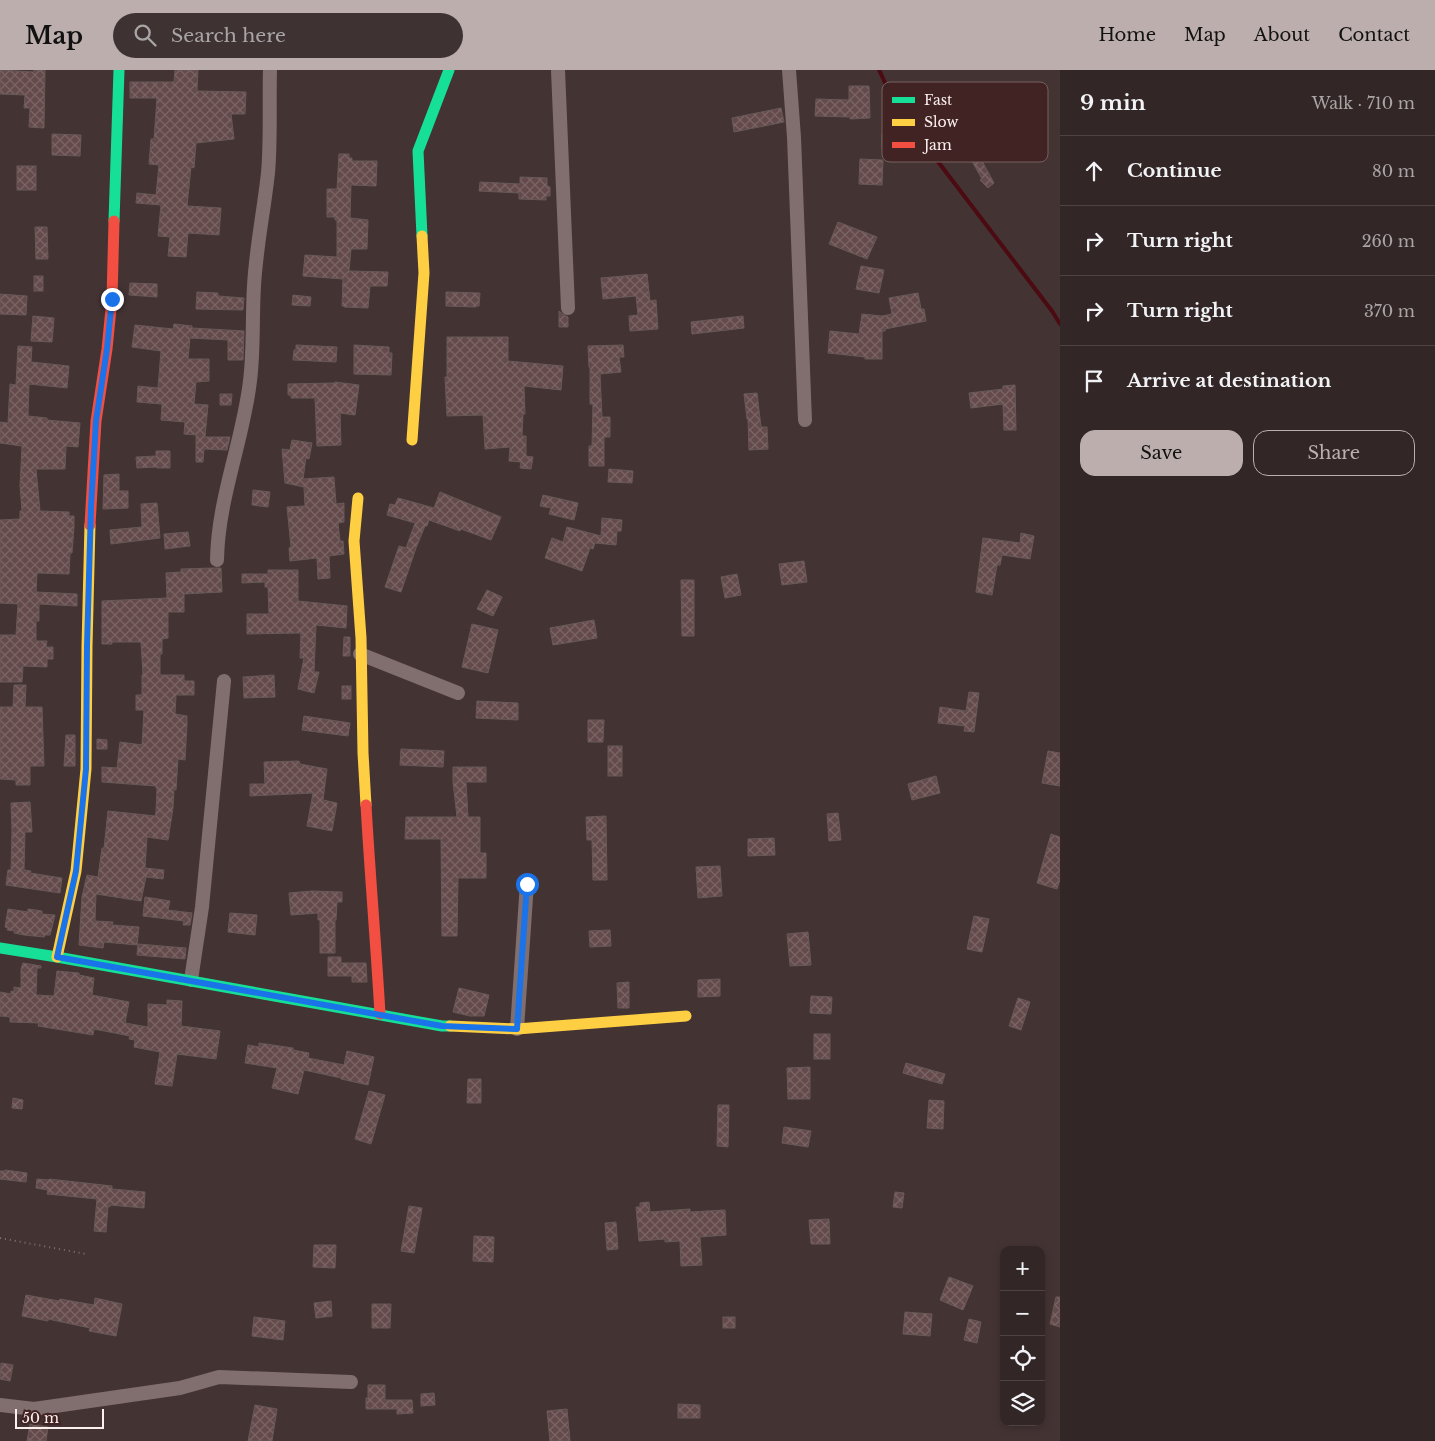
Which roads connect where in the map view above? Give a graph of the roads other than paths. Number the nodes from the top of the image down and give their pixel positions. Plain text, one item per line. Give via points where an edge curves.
1 (119, 70) edge
2 (270, 70) edge
3 (449, 70) edge
4 (558, 70) edge
5 (789, 70) edge
6 (568, 308) dead end
7 (805, 420) dead end
8 (412, 440) dead end
9 (358, 498) dead end
10 (218, 560) dead end
11 (360, 654) junction
12 (224, 681) dead end
13 (458, 693) dead end
14 (527, 884) dead end
15 (0, 948) edge
16 (57, 957) junction
17 (191, 980) junction
18 (380, 1014) junction
19 (686, 1016) dead end
20 (517, 1029) junction
21 (351, 1382) dead end
22 (0, 1405) edge

1 - 16 street via 112,299 96,421 91,507 86,769 76,871
2 - 10 street via 268,170 254,284 253,355 243,426 224,501
3 - 8 street via 418,151 424,273
4 - 6 street
5 - 7 street
9 - 11 street via 354,541
11 - 13 street
11 - 18 street via 370,880
12 - 17 street via 202,907
14 - 20 street
15 - 16 street
16 - 17 street
17 - 18 street
18 - 20 street via 442,1026
19 - 20 street
21 - 22 street via 219,1377 180,1388 34,1409

